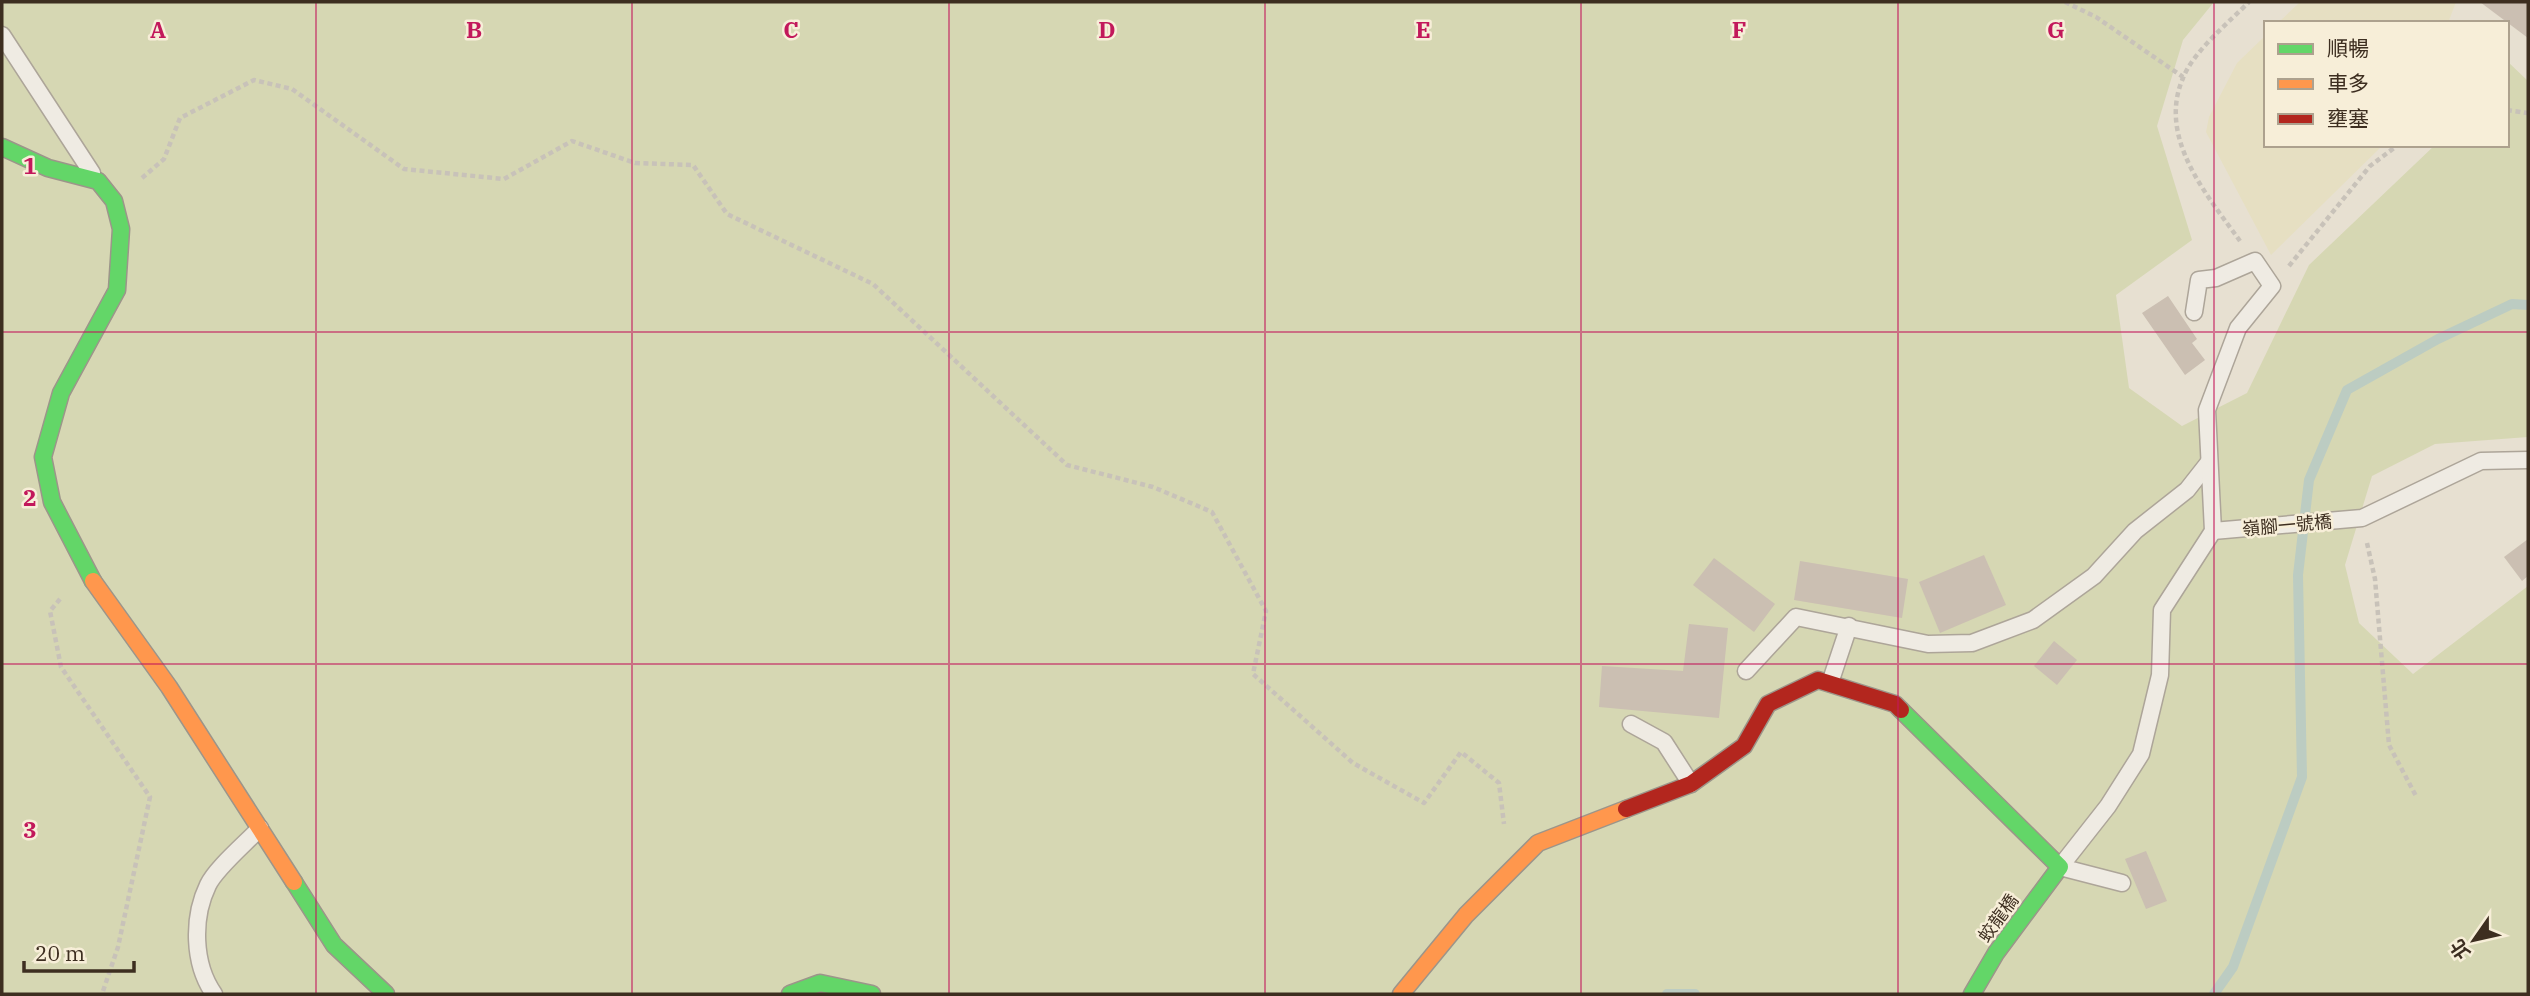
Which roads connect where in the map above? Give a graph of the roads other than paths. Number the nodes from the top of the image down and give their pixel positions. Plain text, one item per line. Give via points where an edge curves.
1 (2, 35) edge
2 (2, 147) edge
3 (98, 181) junction
4 (2194, 312) dead end
5 (2528, 460) edge
6 (2209, 462) junction
7 (2213, 531) junction
8 (1849, 626) junction
9 (1746, 671) dead end
10 (1830, 684) junction
11 (1631, 724) dead end
12 (1690, 784) junction
13 (260, 828) junction
14 (2060, 867) junction
15 (2122, 883) dead end
16 (214, 994) edge
17 (386, 994) edge
18 (790, 994) edge
19 (872, 994) edge
20 (1401, 994) edge
21 (1972, 994) edge

1 - 3 lane
2 - 3 street via 48,168
3 - 13 street via 114,201 121,229 117,290 61,393 43,457 52,502 84,568 169,687
4 - 6 lane via 2199,280 2216,278 2255,261 2272,286 2238,328 2207,410
5 - 7 lane, 嶺腳一號橋 via 2481,461 2362,519
6 - 7 lane
6 - 8 lane via 2187,490 2135,531 2094,576 2033,620 1972,643 1928,644
7 - 14 lane via 2162,610 2160,675 2141,754
8 - 9 lane via 1796,617
8 - 10 lane
10 - 12 street via 1818,680 1768,704 1744,746
10 - 14 street via 1895,704
11 - 12 lane via 1664,742
12 - 20 street via 1538,843 1466,915
13 - 16 lane via 208,884 195,941 205,982
13 - 17 street via 334,945
14 - 15 lane
14 - 21 street, 蛟龍橋 via 1996,953
18 - 19 street via 820,983

